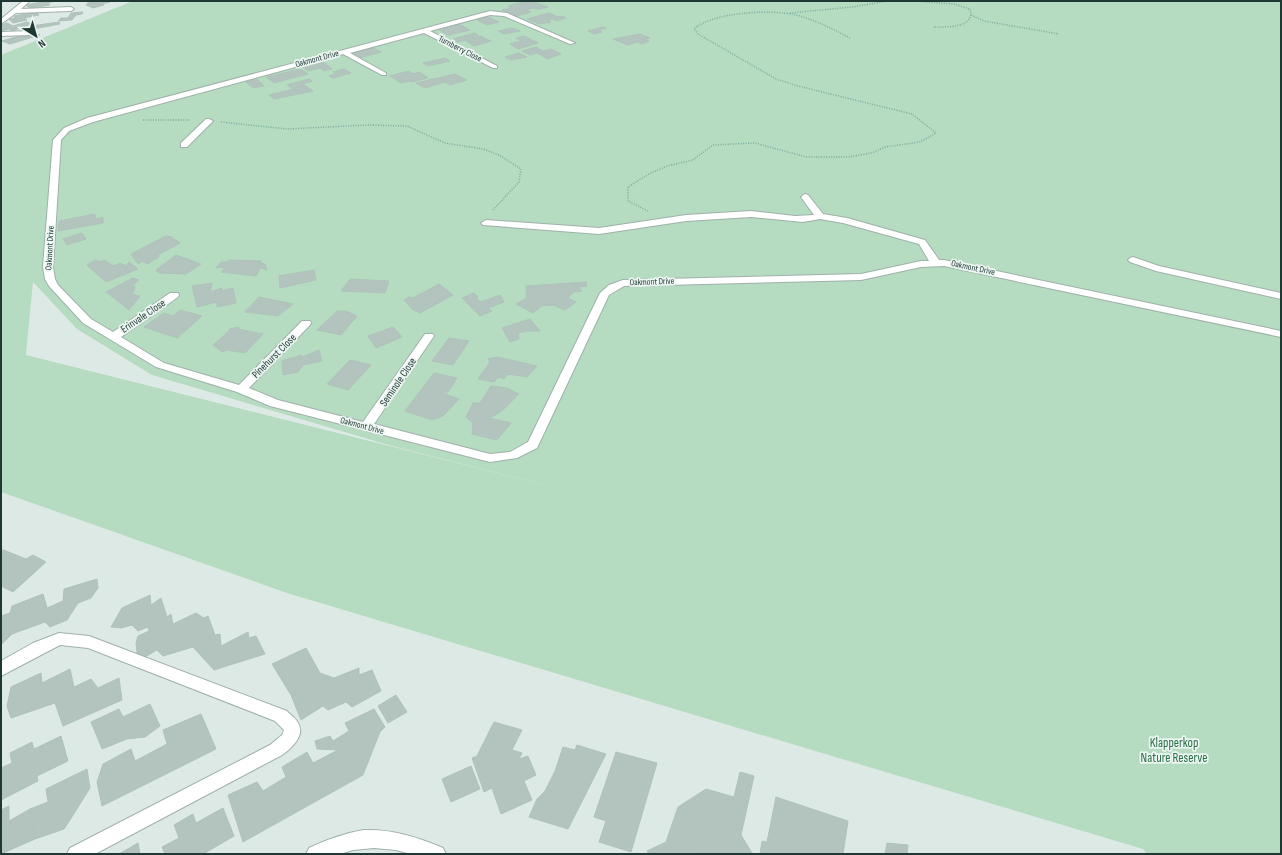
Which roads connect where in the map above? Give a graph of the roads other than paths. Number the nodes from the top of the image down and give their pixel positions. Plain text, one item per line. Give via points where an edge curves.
1 (27, 1) edge
2 (71, 9) dead end
3 (1, 12) edge
4 (14, 12) junction
5 (1, 22) edge
6 (424, 30) junction
7 (30, 33) dead end
8 (1, 34) edge
9 (572, 43) dead end
10 (344, 52) junction
11 (495, 67) dead end
12 (384, 74) dead end
13 (209, 121) road end
14 (184, 145) dead end
15 (805, 197) dead end
16 (820, 216) junction
17 (486, 223) road end
18 (1133, 260) dead end
19 (935, 262) junction
20 (174, 295) dead end
21 (1281, 296) edge
22 (306, 323) dead end
23 (1281, 334) edge
24 (429, 336) dead end
25 (112, 337) junction
26 (241, 389) junction
27 (366, 428) junction
28 (1, 669) edge
29 (76, 854) edge
30 (315, 854) edge
31 (437, 854) edge

1 - 4 street
2 - 4 street
3 - 4 street
4 - 5 street
6 - 9 street, Oakmont Drive via 499,13
6 - 10 street, Oakmont Drive
6 - 11 street, Turnberry Close
7 - 8 street
10 - 12 street
10 - 25 street, Oakmont Drive via 90,120 73,126 60,135 57,140 48,267 50,279 87,321
13 - 14 street
15 - 16 street
16 - 17 street via 797,219 761,213 686,218 599,231
16 - 19 street via 844,220 922,242
18 - 21 street via 1156,268
19 - 23 street, Oakmont Drive via 956,264
19 - 27 street, Oakmont Drive via 861,277 633,282 613,287 605,293 536,440 527,449 506,458 490,458
20 - 25 street, Erinvale Close
22 - 26 street, Pinehurst Close
24 - 27 street, Seminole Close
25 - 26 street, Oakmont Drive via 160,366
26 - 27 street, Oakmont Drive via 274,403
28 - 29 street via 59,639 89,642 281,716 292,727 289,740 276,750
30 - 31 street via 354,840 380,838 417,846

